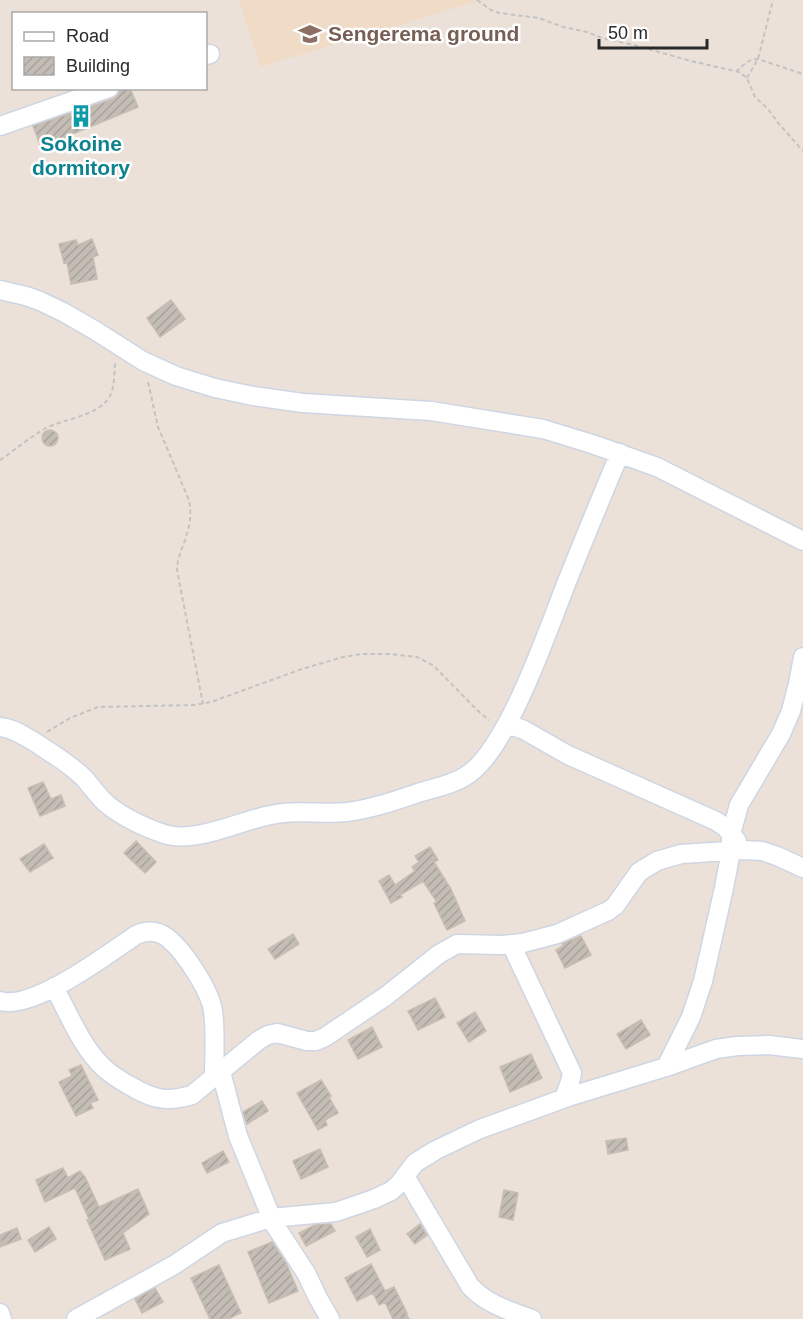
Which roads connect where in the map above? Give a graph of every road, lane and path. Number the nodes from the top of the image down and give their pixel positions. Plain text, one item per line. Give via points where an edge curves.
1 (477, 0) edge
2 (774, 0) edge
3 (758, 59) junction
4 (736, 72) junction
5 (803, 74) edge
6 (747, 78) junction
7 (103, 90) edge
8 (0, 126) edge
9 (803, 151) edge
10 (0, 290) edge
11 (118, 345) junction
12 (143, 361) junction
13 (620, 453) junction
14 (0, 460) edge
15 (803, 540) edge
16 (803, 657) edge
17 (203, 704) junction
18 (507, 726) junction
19 (0, 727) edge
20 (32, 741) junction
21 (735, 845) junction
22 (802, 865) edge
23 (511, 944) junction
24 (54, 987) junction
25 (0, 1000) edge
26 (803, 1049) edge
27 (666, 1067) junction
28 (218, 1074) junction
29 (564, 1098) junction
30 (405, 1176) junction
31 (271, 1218) junction
32 (0, 1313) edge
33 (2, 1319) edge
34 (76, 1319) edge
35 (330, 1319) edge
36 (532, 1319) edge

1 - 4 path via 499,13 539,18
2 - 3 path
3 - 4 path via 748,61
3 - 5 path
3 - 6 path
4 - 6 path
6 - 9 path via 755,97
7 - 8 street
10 - 11 street via 40,301
11 - 12 street
11 - 14 path via 108,400 92,411 44,429
12 - 13 street via 176,376 253,396 431,411 543,429
12 - 17 path via 158,427 189,500 188,531 177,570
13 - 15 street
13 - 18 street
16 - 21 street via 791,711 739,806
17 - 18 path via 344,657 390,654 417,657 434,666 488,719
17 - 20 path via 98,707 70,718
18 - 20 street via 478,767 450,783 346,812 260,816 187,837 165,834 124,817 70,766
18 - 21 street via 524,730 568,755 716,821 725,827
19 - 20 street via 17,731
21 - 22 street
21 - 23 street via 657,861 639,872 608,911 557,934
21 - 27 street via 692,1017
23 - 28 street via 457,944 325,1037 307,1041 277,1033 268,1035
23 - 29 street via 572,1073
24 - 25 street via 36,997 14,1002
24 - 28 street via 85,1045 102,1066 146,1095 163,1100 192,1095
24 - 28 street via 136,935 151,931 162,934 188,962 209,994
26 - 27 street via 737,1046 716,1049
27 - 29 street
28 - 31 street
29 - 30 street via 436,1150 415,1163
30 - 31 street via 391,1191 336,1212
30 - 36 street via 477,1294
31 - 34 street via 222,1233 174,1265
31 - 35 street
32 - 33 street

